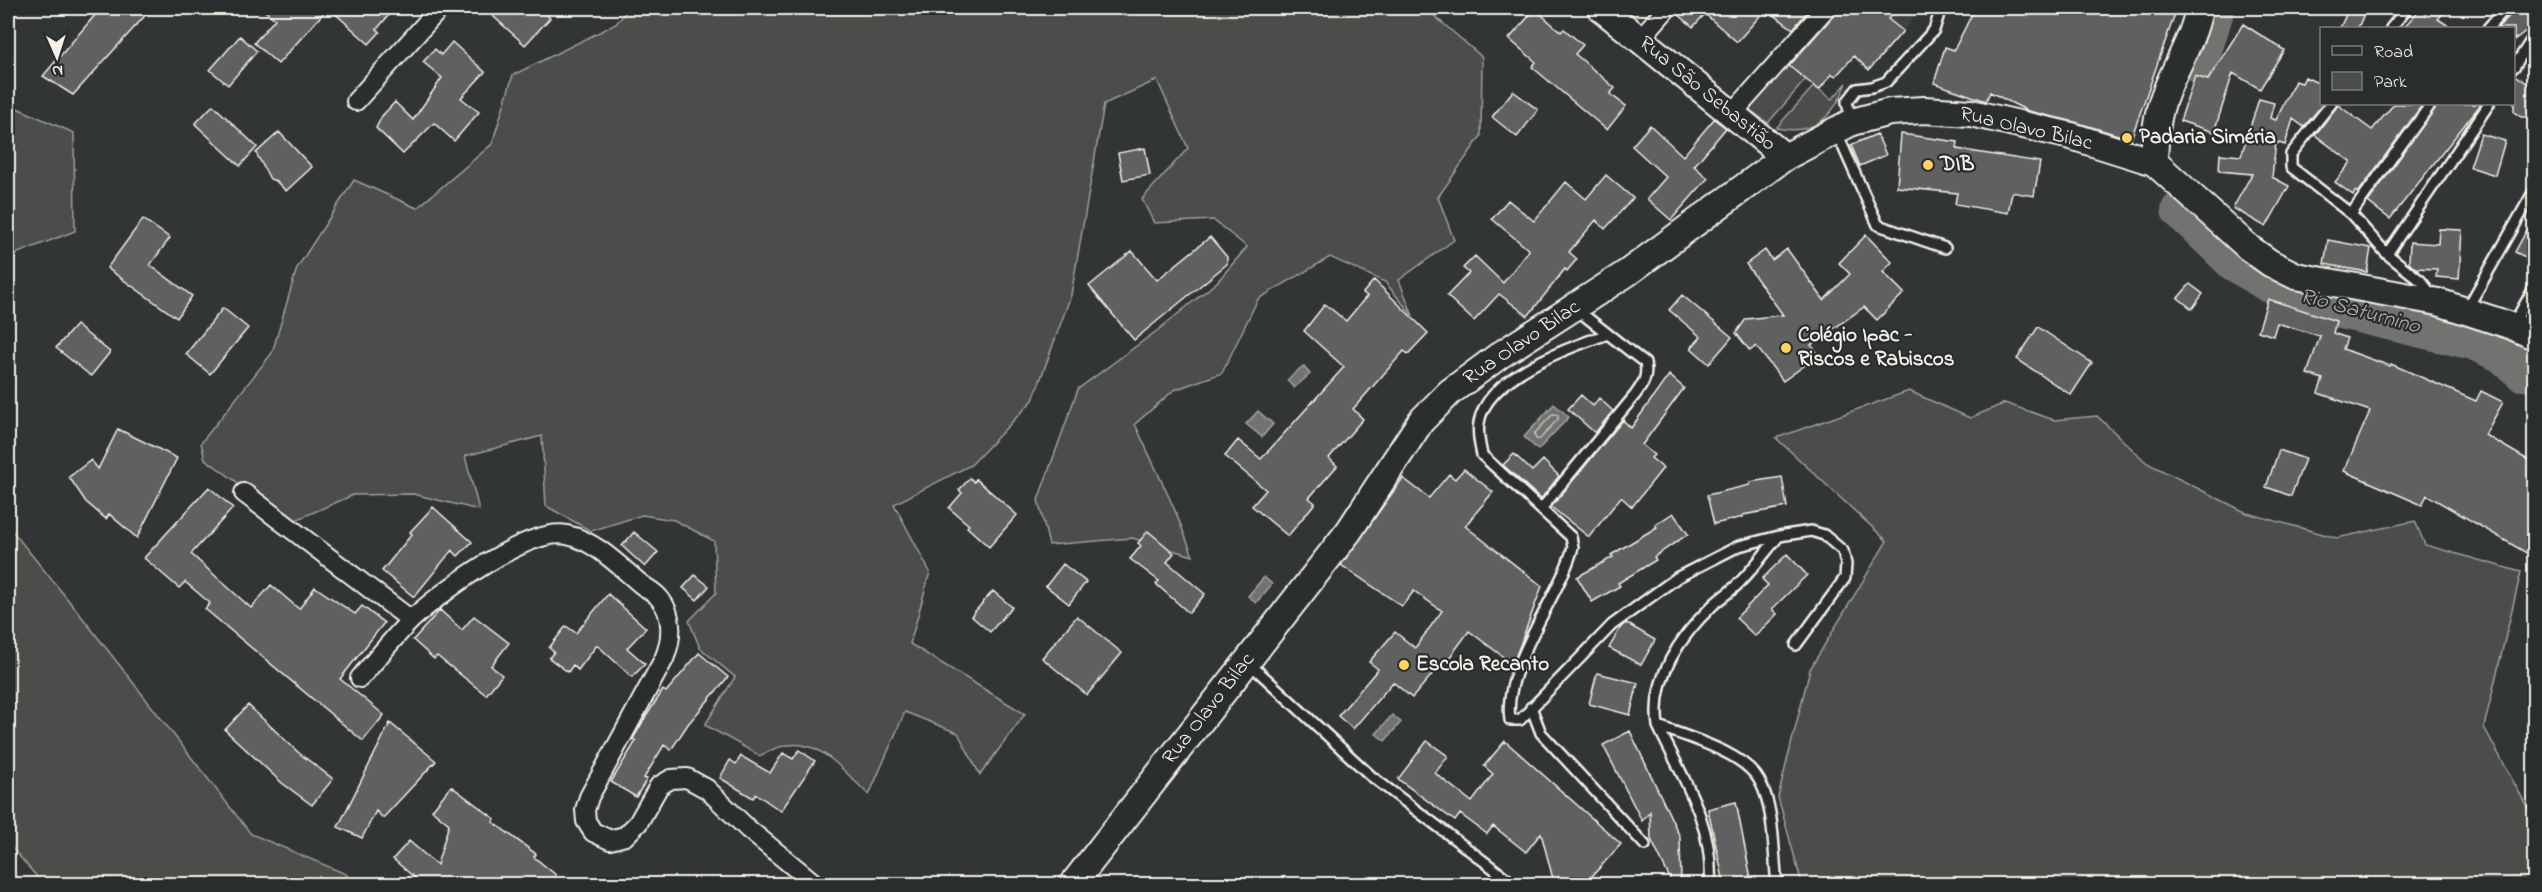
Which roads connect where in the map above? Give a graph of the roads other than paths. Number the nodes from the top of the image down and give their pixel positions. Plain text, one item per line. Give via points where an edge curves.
1 (440, 8) edge
2 (1601, 8) edge
3 (1668, 8) edge
4 (1826, 8) edge
5 (1941, 8) edge
6 (2199, 8) edge
7 (2407, 8) edge
8 (2506, 8) edge
9 (2392, 27) edge
10 (2489, 27) edge
11 (2535, 36) edge
12 (1640, 39) junction
13 (2515, 66) edge
14 (356, 100) dead end
15 (2330, 105) edge
16 (2431, 105) edge
17 (2488, 105) edge
18 (1732, 114) junction
19 (1844, 125) junction
20 (1785, 157) junction
21 (2154, 162) junction
22 (2535, 191) edge
23 (2351, 214) junction
24 (1945, 248) dead end
25 (2387, 254) junction
26 (2535, 288) edge
27 (2438, 302) junction
28 (1575, 307) junction
29 (2465, 311) junction
30 (2524, 331) edge
31 (1608, 334) junction
32 (244, 493) dead end
33 (1541, 508) junction
34 (1779, 536) junction
35 (411, 620) junction
36 (1796, 645) dead end
37 (1246, 660) junction
38 (360, 678) dead end
39 (1531, 707) junction
40 (1658, 726) junction
41 (1645, 845) dead end
42 (815, 885) edge
43 (1073, 885) edge
44 (1514, 885) edge
45 (1710, 885) edge
46 (1777, 885) edge

1 - 14 street
2 - 12 main road, Rua São Sebastião
3 - 12 street
4 - 18 street
5 - 19 lane via 1934,30 1887,81 1857,89 1847,102
6 - 21 main road via 2164,95 2156,127
7 - 9 lane
8 - 10 lane
11 - 13 lane
12 - 18 main road, Rua São Sebastião
15 - 23 lane via 2289,160 2291,167
16 - 23 lane
17 - 25 lane
18 - 20 main road, Rua São Sebastião
19 - 20 main road, Rua Olavo Bilac
19 - 21 main road, Rua Olavo Bilac via 1890,112 1971,113 2071,136
19 - 24 lane via 1878,225
20 - 28 main road, Rua Olavo Bilac
21 - 27 main road, Rua Olavo Bilac via 2249,248 2287,272
22 - 29 lane
23 - 25 lane
25 - 27 lane via 2421,281
26 - 30 lane
27 - 29 main road, Rua Olavo Bilac
28 - 31 lane
28 - 37 main road, Rua Olavo Bilac via 1450,392 1421,421 1350,531
29 - 30 main road, Rua Olavo Bilac
31 - 33 lane via 1645,363 1645,381
31 - 33 lane via 1564,350 1504,385 1488,402 1479,421 1482,455
32 - 35 street
33 - 39 lane via 1571,537 1573,547 1517,674 1510,720 1520,720
34 - 36 lane via 1811,531 1824,535 1844,551 1845,578
34 - 39 lane via 1739,546 1678,577 1612,626
34 - 40 lane via 1741,582 1693,626 1668,661 1655,706
35 - 38 street
35 - 42 street via 468,575 524,542 548,534 566,535 597,549 660,598 671,632 664,659 589,796 586,821 593,832 610,840 625,836 638,823 659,786 671,778 687,778 707,789
37 - 43 main road, Rua Olavo Bilac
37 - 44 lane via 1371,776
39 - 41 lane via 1541,733
40 - 45 lane via 1693,796 1708,838
40 - 46 lane via 1715,747 1759,778 1770,814

